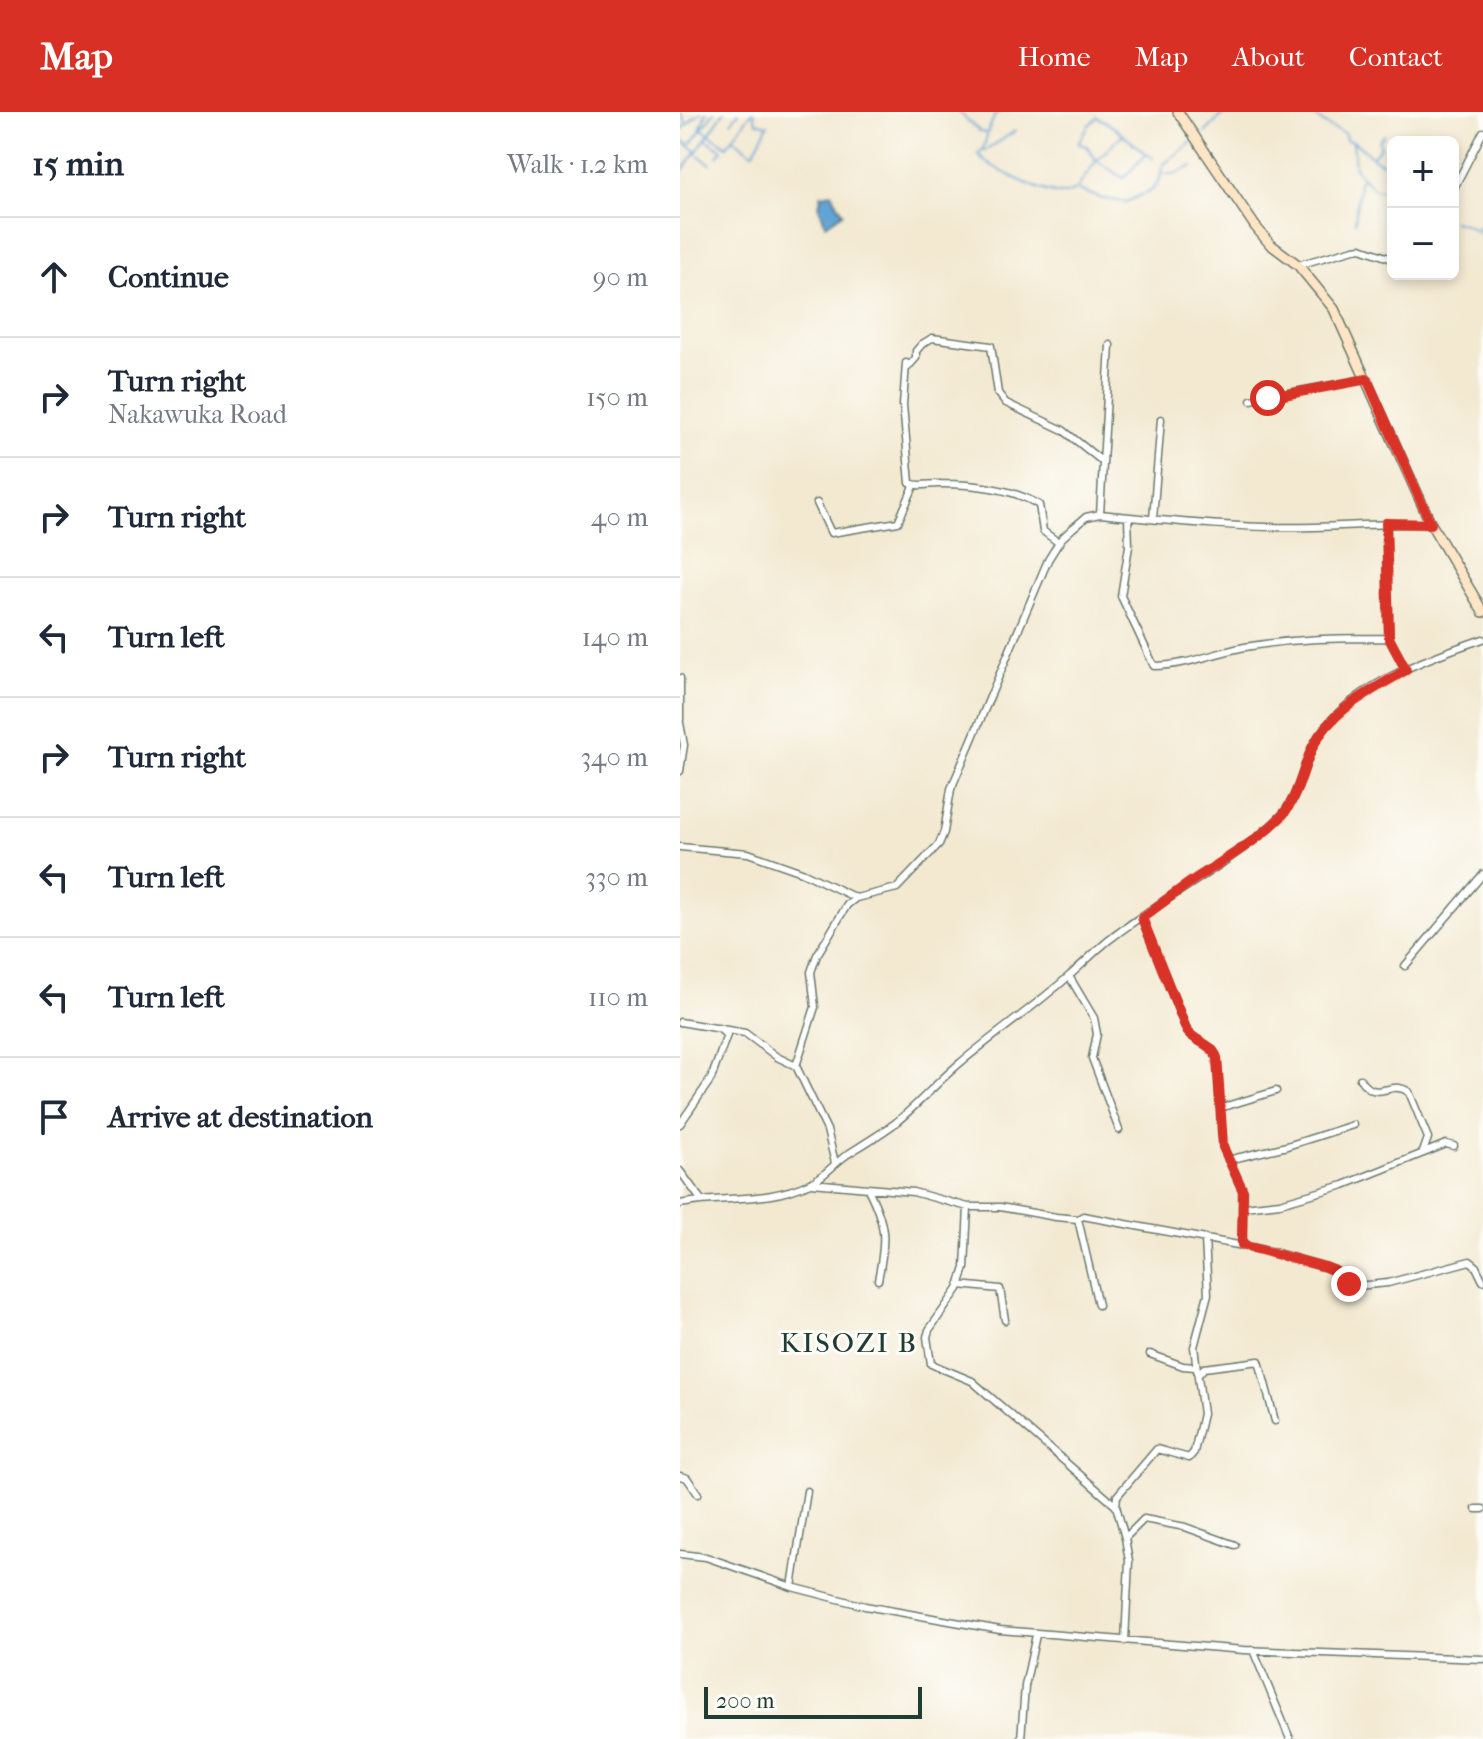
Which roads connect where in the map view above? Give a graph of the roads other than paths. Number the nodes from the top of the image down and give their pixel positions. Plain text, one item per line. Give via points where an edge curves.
1 (1178, 112) edge
2 (1483, 132) edge
3 (1459, 178) edge
4 (1387, 257) edge
5 (1298, 265) junction
6 (1110, 345) dead end
7 (1367, 379) junction
8 (1251, 400) dead end
9 (1161, 419) dead end
10 (1103, 462) junction
11 (914, 486) junction
12 (817, 503) dead end
13 (1100, 514) junction
14 (1128, 517) junction
15 (1153, 519) junction
16 (1386, 523) junction
17 (1431, 524) junction
18 (1059, 543) junction
19 (1483, 612) edge
20 (1389, 638) junction
21 (1483, 639) edge
22 (1406, 670) junction
23 (680, 678) edge
24 (680, 722) edge
25 (680, 768) edge
26 (680, 847) edge
27 (1483, 874) edge
28 (856, 898) junction
29 (1142, 918) junction
30 (1405, 966) dead end
31 (1069, 976) junction
32 (680, 1022) edge
33 (717, 1028) junction
34 (796, 1066) junction
35 (1360, 1079) dead end
36 (1276, 1091) dead end
37 (1220, 1108) junction
38 (680, 1124) edge
39 (1353, 1125) dead end
40 (1119, 1130) dead end
41 (1454, 1146) dead end
42 (1423, 1152) junction
43 (1228, 1160) junction
44 (835, 1163) junction
45 (680, 1171) edge
46 (827, 1171) junction
47 (812, 1183) junction
48 (834, 1186) junction
49 (868, 1189) junction
50 (702, 1201) junction
51 (680, 1204) edge
52 (968, 1207) junction
53 (1244, 1207) junction
54 (1078, 1219) junction
55 (1205, 1239) junction
56 (1242, 1245) junction
57 (878, 1280) dead end
58 (1483, 1281) edge
59 (959, 1285) junction
60 (1098, 1305) dead end
61 (1005, 1320) dead end
62 (1150, 1354) dead end
63 (1195, 1367) junction
64 (1198, 1375) junction
65 (1275, 1421) dead end
66 (680, 1476) edge
67 (807, 1491) dead end
68 (698, 1494) dead end
69 (1116, 1506) junction
70 (1125, 1538) junction
71 (1235, 1545) dead end
72 (680, 1554) edge
73 (792, 1587) junction
74 (1036, 1635) junction
75 (1125, 1641) junction
76 (1253, 1650) junction
77 (1483, 1659) edge
78 (1021, 1739) edge
79 (1290, 1739) edge

1 - 5 main road via 1255,226
2 - 3 street
4 - 5 street via 1361,248
5 - 7 main road via 1334,309
6 - 10 street
7 - 8 street
7 - 17 main road
9 - 15 street
10 - 11 street via 1063,430 1006,403 998,393 991,346 932,338 906,366 903,405 908,478
10 - 13 street
11 - 12 street via 898,522 831,533
11 - 18 street via 958,484 1021,496 1039,505 1043,531
13 - 14 street
13 - 18 street via 1086,517
14 - 15 street
14 - 20 street via 1121,596 1154,666 1176,666 1301,638
15 - 16 street via 1313,527
16 - 17 street
16 - 20 street
17 - 19 main road
18 - 28 street via 951,789 942,839 897,888
20 - 22 street
21 - 22 street
22 - 29 street via 1334,717 1313,747 1293,798 1278,820
23 - 24 street
24 - 25 street
26 - 28 street via 748,853
27 - 30 street
28 - 34 street via 812,967 815,1007
29 - 31 street
29 - 37 street via 1187,1031 1214,1050
31 - 40 street via 1094,1018 1092,1058
31 - 44 street via 895,1123
32 - 33 street
33 - 34 street via 745,1033
33 - 38 street via 727,1035 714,1070
34 - 44 street via 827,1130
35 - 42 street via 1373,1092 1398,1087 1409,1092 1428,1138
36 - 37 street
37 - 43 street
39 - 43 street
41 - 42 street
42 - 53 street via 1344,1185
43 - 53 street via 1243,1191
44 - 46 street
45 - 50 street
46 - 47 street
46 - 48 street
47 - 48 street
47 - 50 street via 751,1200
48 - 49 street
49 - 52 street via 913,1192
49 - 57 street via 884,1228
50 - 51 street
52 - 54 street
52 - 59 street
53 - 56 street
54 - 55 street
54 - 60 street
55 - 56 street
55 - 63 street via 1208,1294 1195,1338
56 - 58 street via 1325,1267 1357,1286 1470,1261
59 - 61 street via 1000,1289
59 - 69 street via 929,1330 931,1364 972,1381
62 - 63 street
63 - 64 street
64 - 65 street via 1204,1368 1259,1361
64 - 69 street via 1203,1414 1194,1452 1189,1458 1157,1449 1117,1496
66 - 68 street
67 - 73 street
69 - 70 street
70 - 71 street via 1144,1519
70 - 75 street
72 - 73 street via 726,1563
73 - 74 street via 900,1613
74 - 75 street
74 - 78 street via 1023,1696
75 - 76 street
76 - 77 street
76 - 79 street

